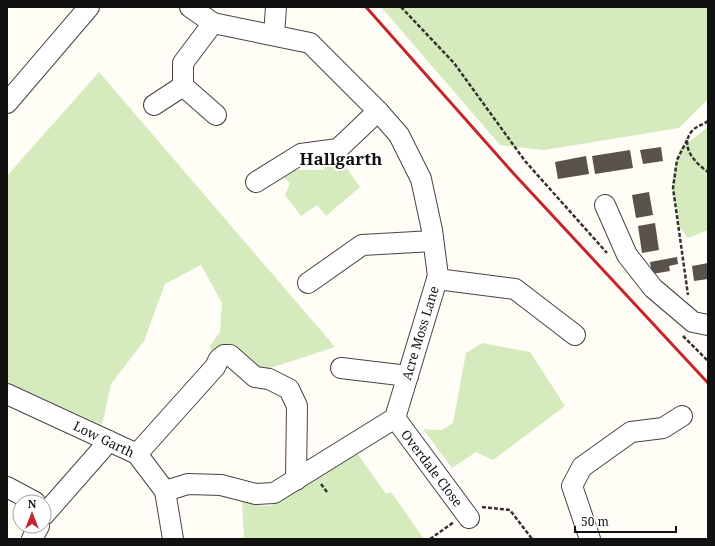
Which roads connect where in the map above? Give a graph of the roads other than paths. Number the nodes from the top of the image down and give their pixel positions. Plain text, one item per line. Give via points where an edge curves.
1 (89, 7) edge
2 (190, 7) edge
3 (276, 7) edge
4 (213, 23) junction
5 (274, 35) junction
6 (183, 86) junction
7 (7, 103) edge
8 (154, 105) dead end
9 (378, 110) junction
10 (216, 115) dead end
11 (256, 182) dead end
12 (605, 205) dead end
13 (433, 241) junction
14 (437, 279) junction
15 (308, 283) dead end
16 (708, 325) edge
17 (575, 335) dead end
18 (341, 368) dead end
19 (408, 376) junction
20 (7, 394) edge
21 (682, 416) dead end
22 (395, 418) junction
23 (109, 440) junction
24 (137, 454) junction
25 (296, 480) junction
26 (7, 488) edge
27 (165, 491) junction
28 (18, 494) edge
29 (52, 499) edge
30 (465, 512) road end
31 (173, 539) edge
32 (590, 539) edge

1 - 7 street
2 - 4 street, Acre Moss Lane
3 - 5 street
4 - 5 street, Acre Moss Lane
4 - 6 street via 183,63
5 - 9 street, Acre Moss Lane via 310,43
6 - 8 street
6 - 10 street
9 - 11 street via 338,149 301,154
9 - 13 street, Acre Moss Lane via 399,135 421,179
12 - 16 street via 627,255 653,288 693,322
13 - 14 street, Acre Moss Lane
13 - 15 street via 362,245
14 - 17 street via 515,289
14 - 19 street, Acre Moss Lane
18 - 19 street
19 - 22 street, Acre Moss Lane
20 - 23 street, Low Garth
21 - 32 street via 663,428 631,432 582,467 572,486
22 - 25 street
22 - 30 street, Overdale Close
23 - 24 street, Low Garth
23 - 29 street
24 - 25 street via 220,359 224,355 230,355 255,377 289,389 297,406
24 - 27 street, Low Garth
25 - 27 street via 274,493 256,494 221,485 188,484
26 - 28 street
27 - 31 street, Low Garth

